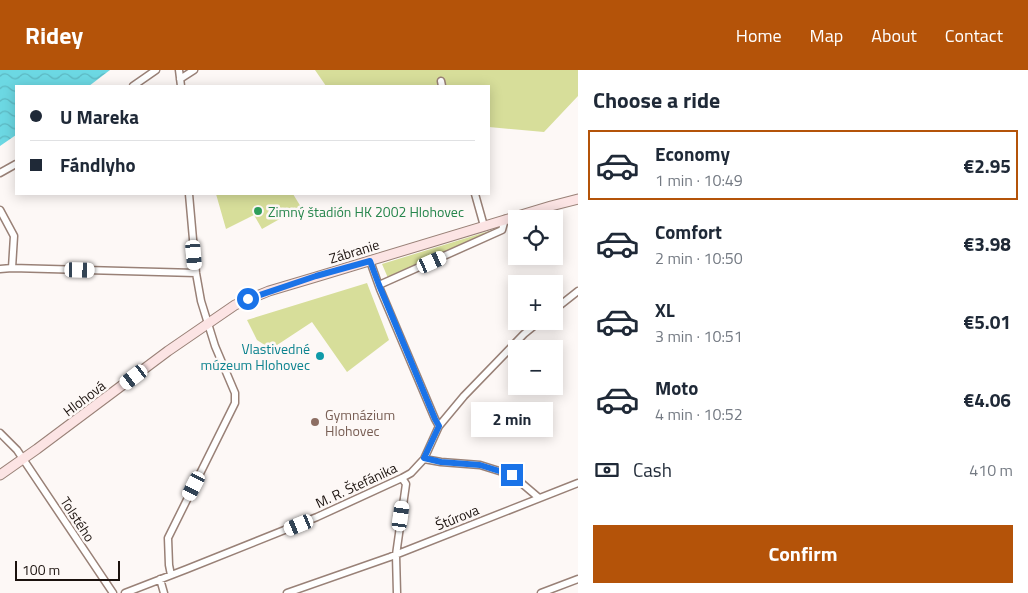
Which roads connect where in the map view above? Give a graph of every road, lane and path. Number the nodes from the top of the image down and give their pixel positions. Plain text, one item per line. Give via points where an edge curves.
1 (156, 70) edge
2 (179, 70) edge
3 (194, 70) edge
4 (180, 83) edge
5 (134, 85) edge
6 (15, 165) edge
7 (0, 173) edge
8 (189, 195) edge
9 (475, 195) edge
10 (578, 199) edge
11 (0, 210) edge
12 (505, 220) junction
13 (484, 226) junction
14 (370, 261) junction
15 (12, 268) junction
16 (0, 269) edge
17 (196, 273) junction
18 (379, 285) junction
19 (578, 291) edge
20 (563, 303) edge
21 (208, 324) junction
22 (529, 330) edge
23 (439, 426) junction
24 (0, 433) edge
25 (424, 458) junction
26 (24, 459) junction
27 (0, 475) edge
28 (402, 478) junction
29 (578, 483) edge
30 (539, 498) junction
31 (396, 555) junction
32 (171, 575) junction
33 (160, 579) junction
34 (578, 579) edge
35 (113, 593) edge
36 (125, 593) edge
37 (164, 593) edge
38 (287, 593) edge
39 (397, 593) edge
40 (541, 593) edge

1 - 5 street
2 - 4 street
3 - 4 street
6 - 7 street
8 - 17 street
9 - 13 street
10 - 12 main road, Zábranie
11 - 15 street via 14,236
12 - 13 main road, Zábranie
12 - 18 street, Zábranie via 502,230
13 - 14 main road, Zábranie
14 - 18 street
14 - 21 main road, Zábranie via 255,296 235,305
15 - 16 street
15 - 17 street
17 - 21 street
18 - 23 street
19 - 20 street
21 - 26 main road, Hlohová
21 - 32 street via 235,393 235,403 168,538
22 - 23 street, M. R. Štefánika
23 - 25 street, M. R. Štefánika
24 - 26 street, Tolstého
25 - 28 street, M. R. Štefánika
25 - 30 street via 480,465 512,475
26 - 27 main road, Hlohová
26 - 35 street, Tolstého
28 - 31 street via 406,484
28 - 32 street, M. R. Štefánika via 317,517
29 - 30 street, Štúrova
30 - 31 street, Štúrova
31 - 38 street, Štúrova
31 - 39 street
32 - 33 street, M. R. Štefánika
33 - 36 street, M. R. Štefánika
33 - 37 street
34 - 40 street

